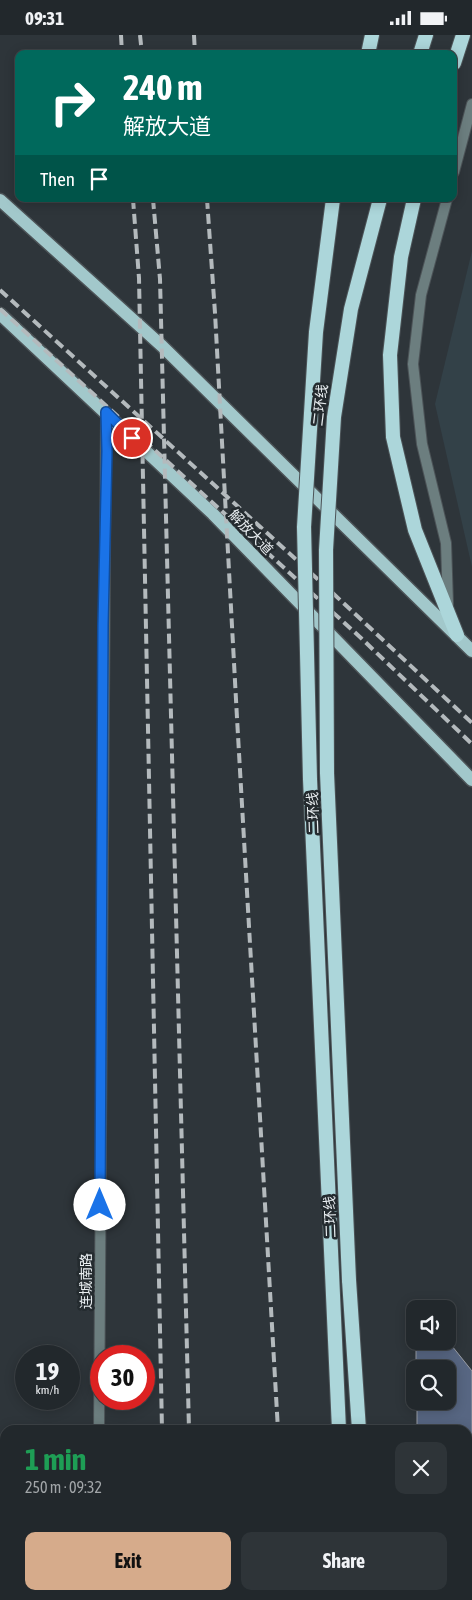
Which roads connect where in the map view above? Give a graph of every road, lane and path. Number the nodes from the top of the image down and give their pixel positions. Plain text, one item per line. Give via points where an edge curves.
1 (372, 35) edge
2 (426, 35) edge
3 (463, 35) edge
4 (369, 50) edge
5 (421, 50) edge
6 (457, 54) edge
7 (472, 104) edge
8 (457, 161) edge
9 (0, 201) edge
10 (333, 202) edge
11 (379, 202) edge
12 (413, 202) edge
13 (446, 202) edge
14 (0, 314) edge
15 (106, 412) junction
16 (448, 613) junction
17 (457, 635) junction
18 (472, 651) edge
19 (472, 780) edge
20 (99, 1425) edge
21 (339, 1425) edge
22 (359, 1425) edge

1 - 4 highway
2 - 5 highway
3 - 6 highway
7 - 8 street
9 - 17 main road via 162,346
10 - 21 highway, 二环线, bridge via 316,332 304,527 310,779
11 - 22 highway, 二环线, bridge via 351,309 336,407 326,549 327,773 349,1280
12 - 16 highway via 401,257 390,355 393,437 415,531
13 - 16 street via 421,295 413,364 422,444 446,543
14 - 15 main road, 解放大道
15 - 19 main road, 解放大道 via 213,514
15 - 20 street, 连城南路
16 - 17 highway
17 - 18 main road

